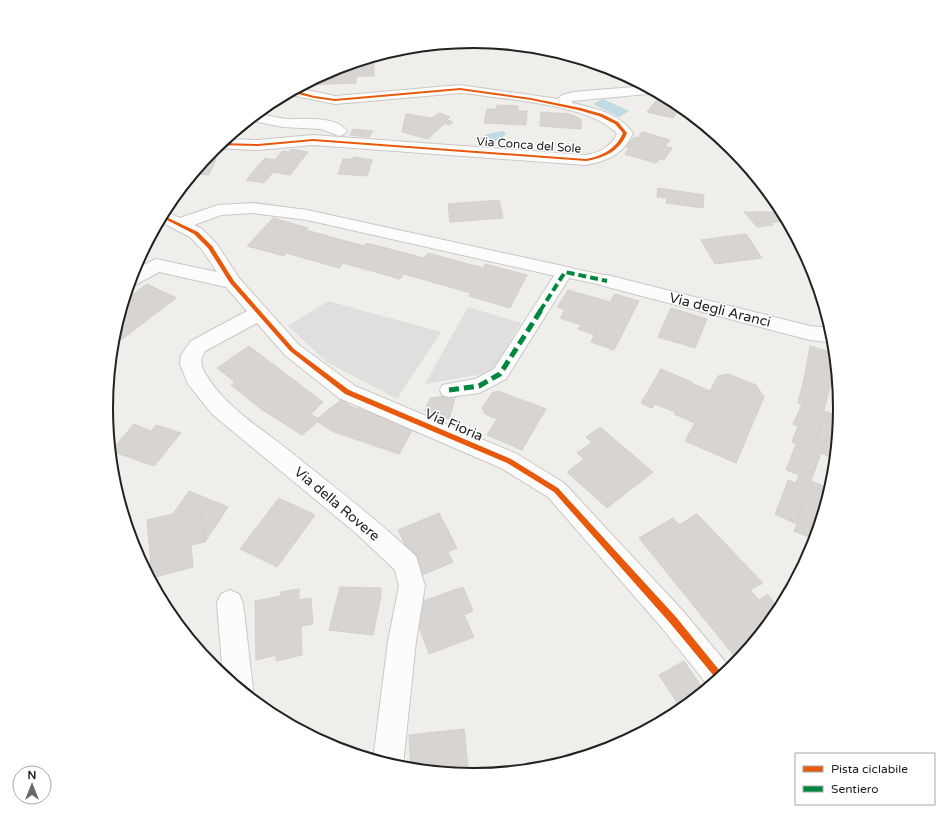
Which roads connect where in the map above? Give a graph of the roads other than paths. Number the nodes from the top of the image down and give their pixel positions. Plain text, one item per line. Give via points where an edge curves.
1 (644, 91) edge
2 (299, 93) edge
3 (566, 106) junction
4 (259, 118) edge
5 (339, 142) junction
6 (229, 144) edge
7 (170, 220) edge
8 (565, 272) junction
9 (139, 275) edge
10 (608, 281) joint
11 (232, 282) junction
12 (259, 313) junction
13 (826, 335) edge
14 (449, 390) dead end
15 (230, 603) dead end
16 (717, 674) edge
17 (238, 682) edge
18 (389, 759) edge

1 - 3 street via 573,96 564,101
2 - 3 street, Via Conca del Sole via 335,100 466,89
3 - 5 street, Via Conca del Sole via 607,117 622,127 624,137 611,152 586,160
4 - 5 street via 336,128 341,132
5 - 6 street, Via Conca del Sole via 313,140 258,145
7 - 8 street, Via Fioria via 218,210 253,208 307,215
7 - 11 street, Via Fioria via 196,233 210,247
8 - 10 street
8 - 14 street via 500,374 479,386
9 - 11 street via 156,265
10 - 13 street, Via degli Aranci
11 - 12 street, Via Fioria
12 - 16 street, Via Fioria via 292,350 347,392 509,461 556,490 673,620
12 - 18 street, Via della Rovere via 198,346 191,355 190,364 196,378 220,408 366,526 407,564 412,586 402,641
15 - 17 street

